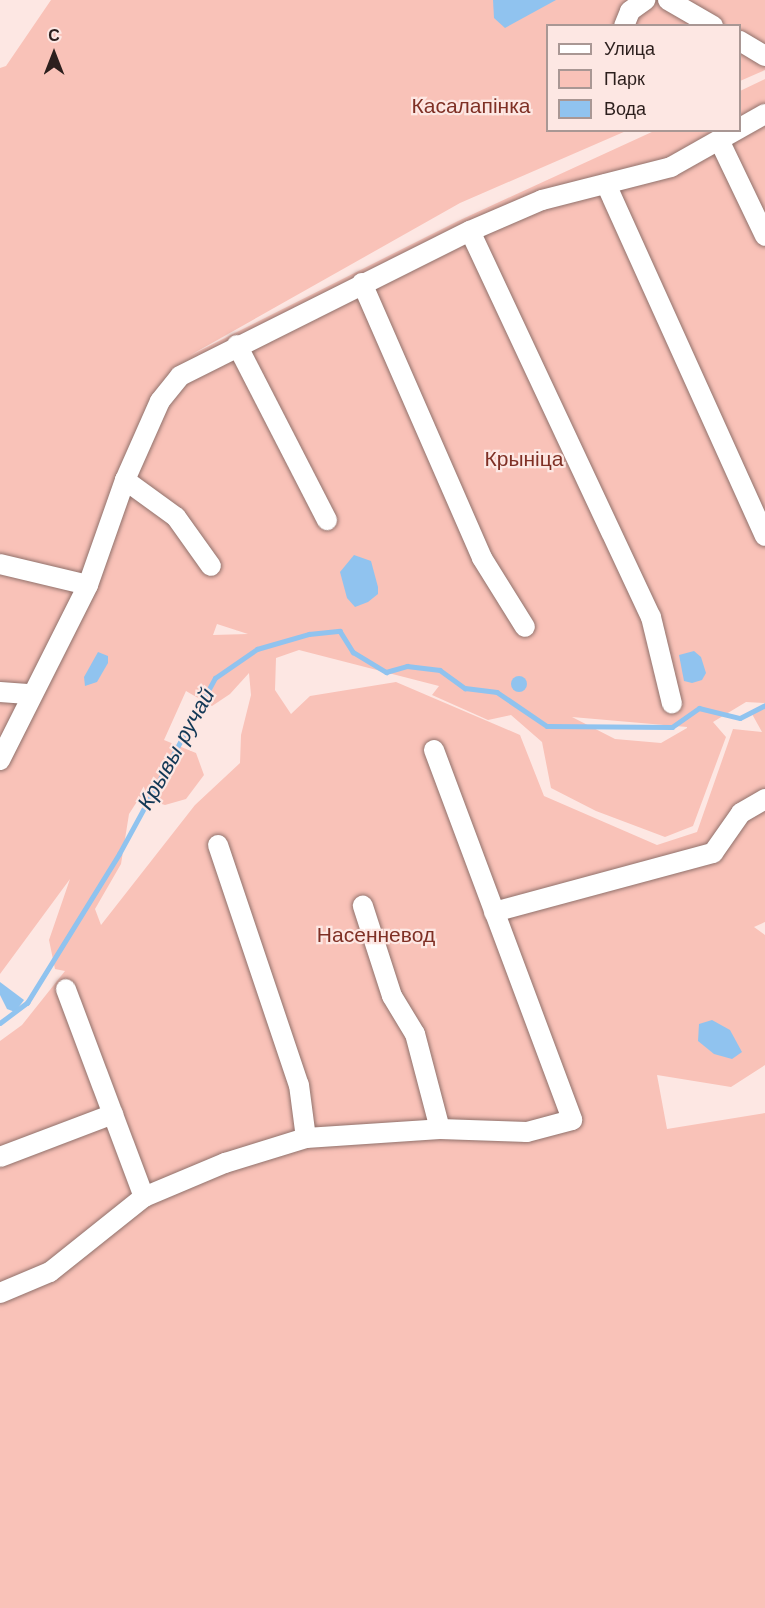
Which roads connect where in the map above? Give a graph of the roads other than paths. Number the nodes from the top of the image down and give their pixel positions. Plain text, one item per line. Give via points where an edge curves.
1 (645, 0) edge
2 (668, 0) edge
3 (625, 24) edge
4 (709, 24) edge
5 (741, 42) edge
6 (765, 56) edge
7 (765, 114) edge
8 (741, 129) edge
9 (736, 132) edge
10 (720, 142) junction
11 (606, 184) junction
12 (470, 231) junction
13 (765, 236) edge
14 (362, 283) junction
15 (237, 345) junction
16 (125, 480) junction
17 (327, 520) dead end
18 (765, 536) edge
19 (0, 564) edge
20 (211, 567) dead end
21 (88, 585) junction
22 (525, 627) dead end
23 (0, 692) edge
24 (31, 694) junction
25 (672, 704) dead end
26 (434, 750) dead end
27 (0, 760) edge
28 (765, 799) edge
29 (218, 845) dead end
30 (363, 906) dead end
31 (494, 912) junction
32 (66, 988) dead end
33 (113, 1114) junction
34 (440, 1129) junction
35 (306, 1138) junction
36 (0, 1157) edge
37 (144, 1197) junction
38 (0, 1293) edge

1 - 3 street via 630,11
2 - 4 street
5 - 6 street
7 - 8 street
9 - 10 street
10 - 11 street via 671,167
10 - 13 street
11 - 12 street via 542,200
11 - 18 street
12 - 14 street
12 - 25 street via 651,617
14 - 15 street
14 - 22 street via 482,558
15 - 16 street via 180,376 160,401
15 - 17 street
16 - 20 street via 176,517
16 - 21 street
19 - 21 street
21 - 24 street
23 - 24 street
24 - 27 street
26 - 31 street
28 - 31 street via 741,813 713,853
29 - 35 street via 299,1085
30 - 34 street via 392,996 415,1034
31 - 34 street via 572,1120 527,1132
32 - 33 street
33 - 36 street
33 - 37 street
34 - 35 street
35 - 37 street via 225,1163
37 - 38 street via 50,1272

